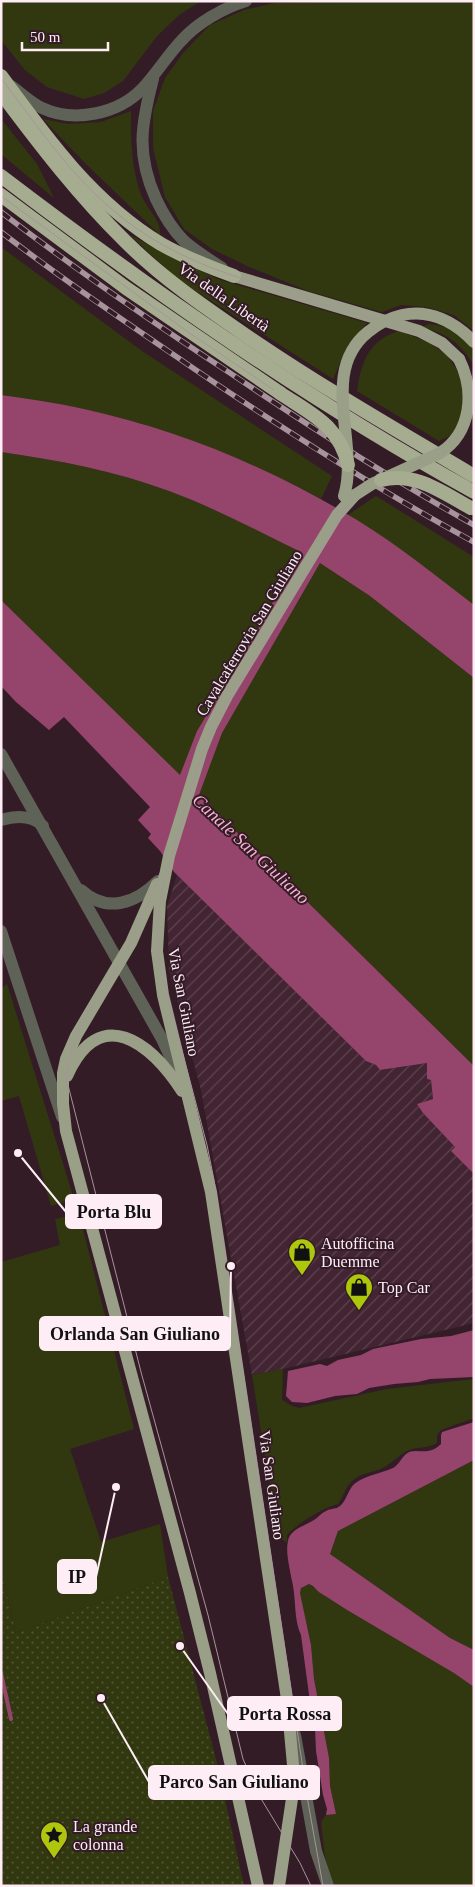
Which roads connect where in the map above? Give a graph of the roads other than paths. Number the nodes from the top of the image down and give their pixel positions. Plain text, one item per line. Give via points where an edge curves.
1 (246, 1) edge
2 (155, 73) junction
3 (2, 83) edge
4 (1, 175) edge
5 (1, 195) edge
6 (234, 276) junction
7 (474, 342) edge
8 (348, 465) junction
9 (474, 476) edge
10 (381, 480) junction
11 (474, 492) edge
12 (472, 509) edge
13 (337, 515) junction
14 (1, 754) edge
15 (1, 820) edge
16 (43, 826) junction
17 (167, 862) junction
18 (158, 881) junction
19 (75, 883) junction
20 (1, 931) edge
21 (120, 963) junction
22 (63, 1092) junction
23 (186, 1092) junction
24 (190, 1107) junction
25 (66, 1131) junction
26 (287, 1699) junction
27 (258, 1886) edge
28 (279, 1886) edge
29 (328, 1886) edge

1 - 2 street via 195,28
2 - 3 street via 124,103 77,116 42,108
2 - 6 street via 143,119 144,165 150,186 171,226 184,240
3 - 6 highway via 68,163 113,208 162,244
3 - 9 highway, Via della Libertà via 65,177 125,241 167,278 274,354
4 - 11 highway, Via della Libertà via 170,301 249,354 383,440
5 - 8 highway, bridge via 126,288 314,416 333,431 344,449
6 - 10 main road, Cavalcaferrovia San Giuliano, bridge via 418,331 442,342 460,359 469,377 472,394 469,418 461,434 440,453
7 - 8 main road, Cavalcaferrovia San Giuliano, bridge via 447,321 419,314 391,318 366,334 352,350 343,376
8 - 13 main road, Cavalcaferrovia San Giuliano, bridge via 348,484
10 - 12 highway, bridge via 394,477 419,480
10 - 13 main road, Cavalcaferrovia San Giuliano, bridge via 355,495
13 - 17 main road, Cavalcaferrovia San Giuliano via 211,727
14 - 16 street, Via San Giuliano
15 - 16 street via 30,818
16 - 19 street, Via San Giuliano
17 - 18 main road, Via San Giuliano
17 - 23 main road, Via San Giuliano via 158,912 157,950 163,995
18 - 19 street, Via San Giuliano via 137,899 117,904 93,899
18 - 21 main road, Via San Giuliano
19 - 21 street, Via San Giuliano
20 - 25 street, Via San Giuliano
21 - 22 main road, Via San Giuliano via 69,1051
21 - 23 street, Via San Giuliano via 162,1039
22 - 24 main road via 69,1072 82,1050 94,1040 115,1036 137,1042 156,1057 172,1075
22 - 25 main road, Via San Giuliano
23 - 24 main road, Via San Giuliano
24 - 26 main road, Via San Giuliano via 214,1211
25 - 27 main road, Via San Giuliano via 213,1682
26 - 28 main road, Via San Giuliano via 294,1776
26 - 29 street via 316,1851

